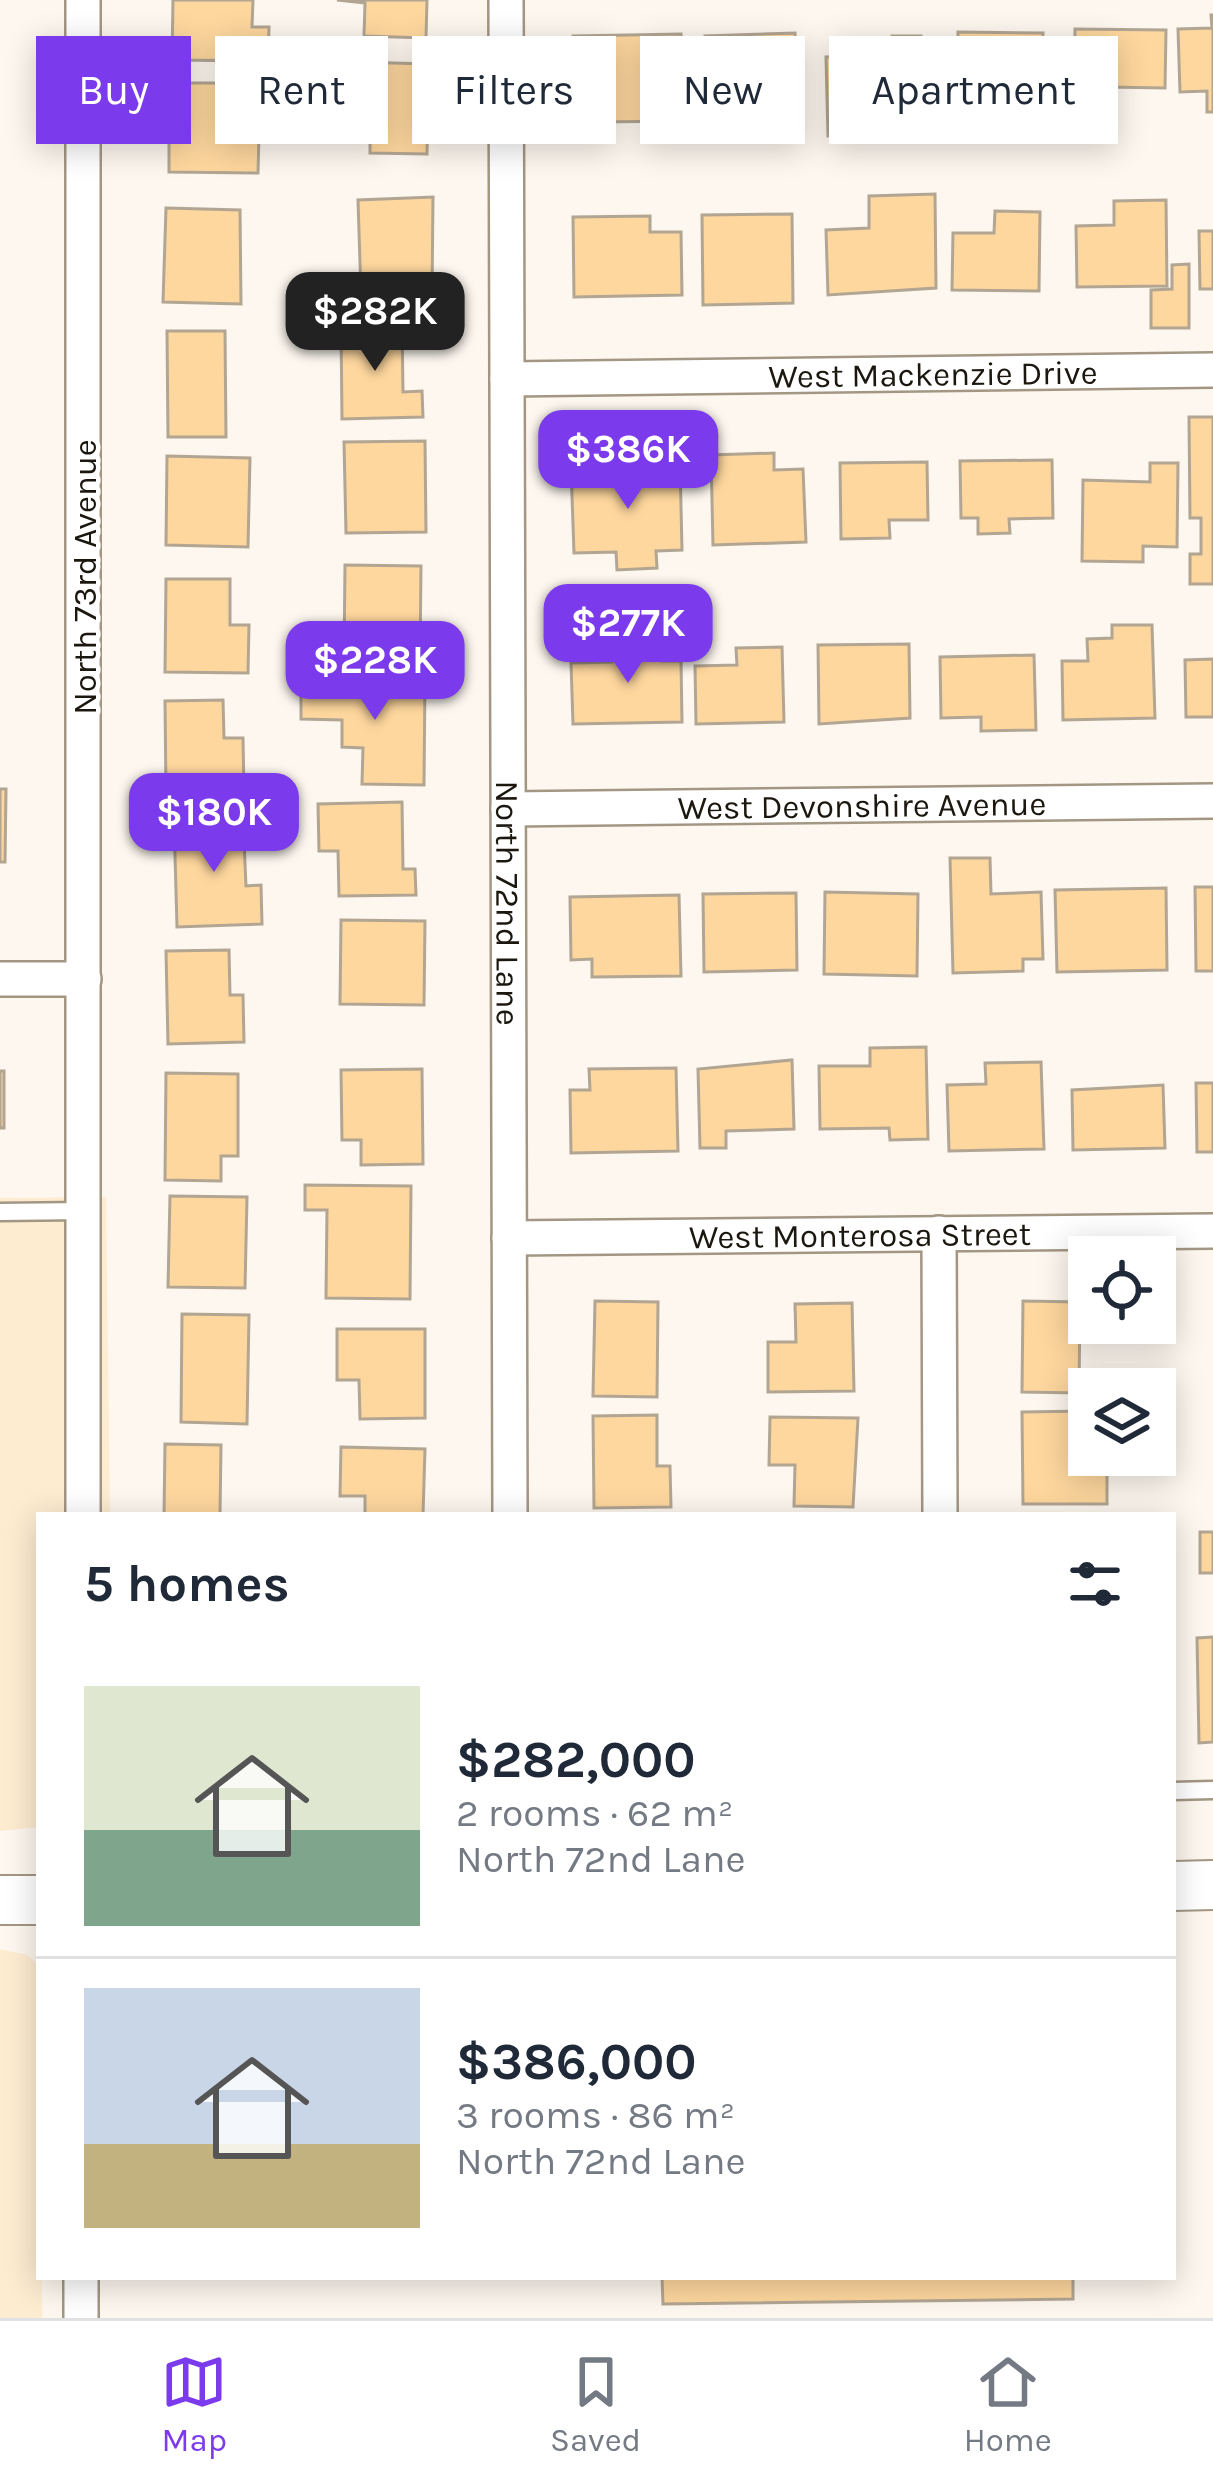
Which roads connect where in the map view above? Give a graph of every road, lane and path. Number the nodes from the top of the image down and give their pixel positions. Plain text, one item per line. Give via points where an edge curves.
1 (82, 0) edge
2 (506, 0) edge
3 (1213, 370) edge
4 (507, 379) junction
5 (1213, 801) edge
6 (508, 809) junction
7 (0, 979) edge
8 (85, 979) junction
9 (83, 1211) junction
10 (0, 1212) edge
11 (1213, 1231) edge
12 (939, 1234) junction
13 (509, 1238) junction
14 (82, 1512) edge
15 (510, 1512) edge
16 (940, 1512) edge
17 (1213, 1790) edge
18 (1176, 1791) edge
19 (1176, 1886) edge
20 (1213, 1886) edge
21 (0, 1900) edge
22 (36, 1900) edge
23 (81, 2280) edge
24 (81, 2318) edge

1 - 8 street, North 73rd Avenue
2 - 4 street, North 72nd Lane
3 - 4 street, West Mackenzie Drive
4 - 6 street, North 72nd Lane
5 - 6 street, West Devonshire Avenue
6 - 13 street, North 72nd Lane
7 - 8 street
8 - 9 street, North 73rd Avenue
9 - 10 lane
9 - 14 street, North 73rd Avenue
11 - 12 street, West Monterosa Street
12 - 13 street, West Monterosa Street
12 - 16 street
13 - 15 street, North 72nd Lane
17 - 18 lane
19 - 20 main road
21 - 22 main road
23 - 24 street

